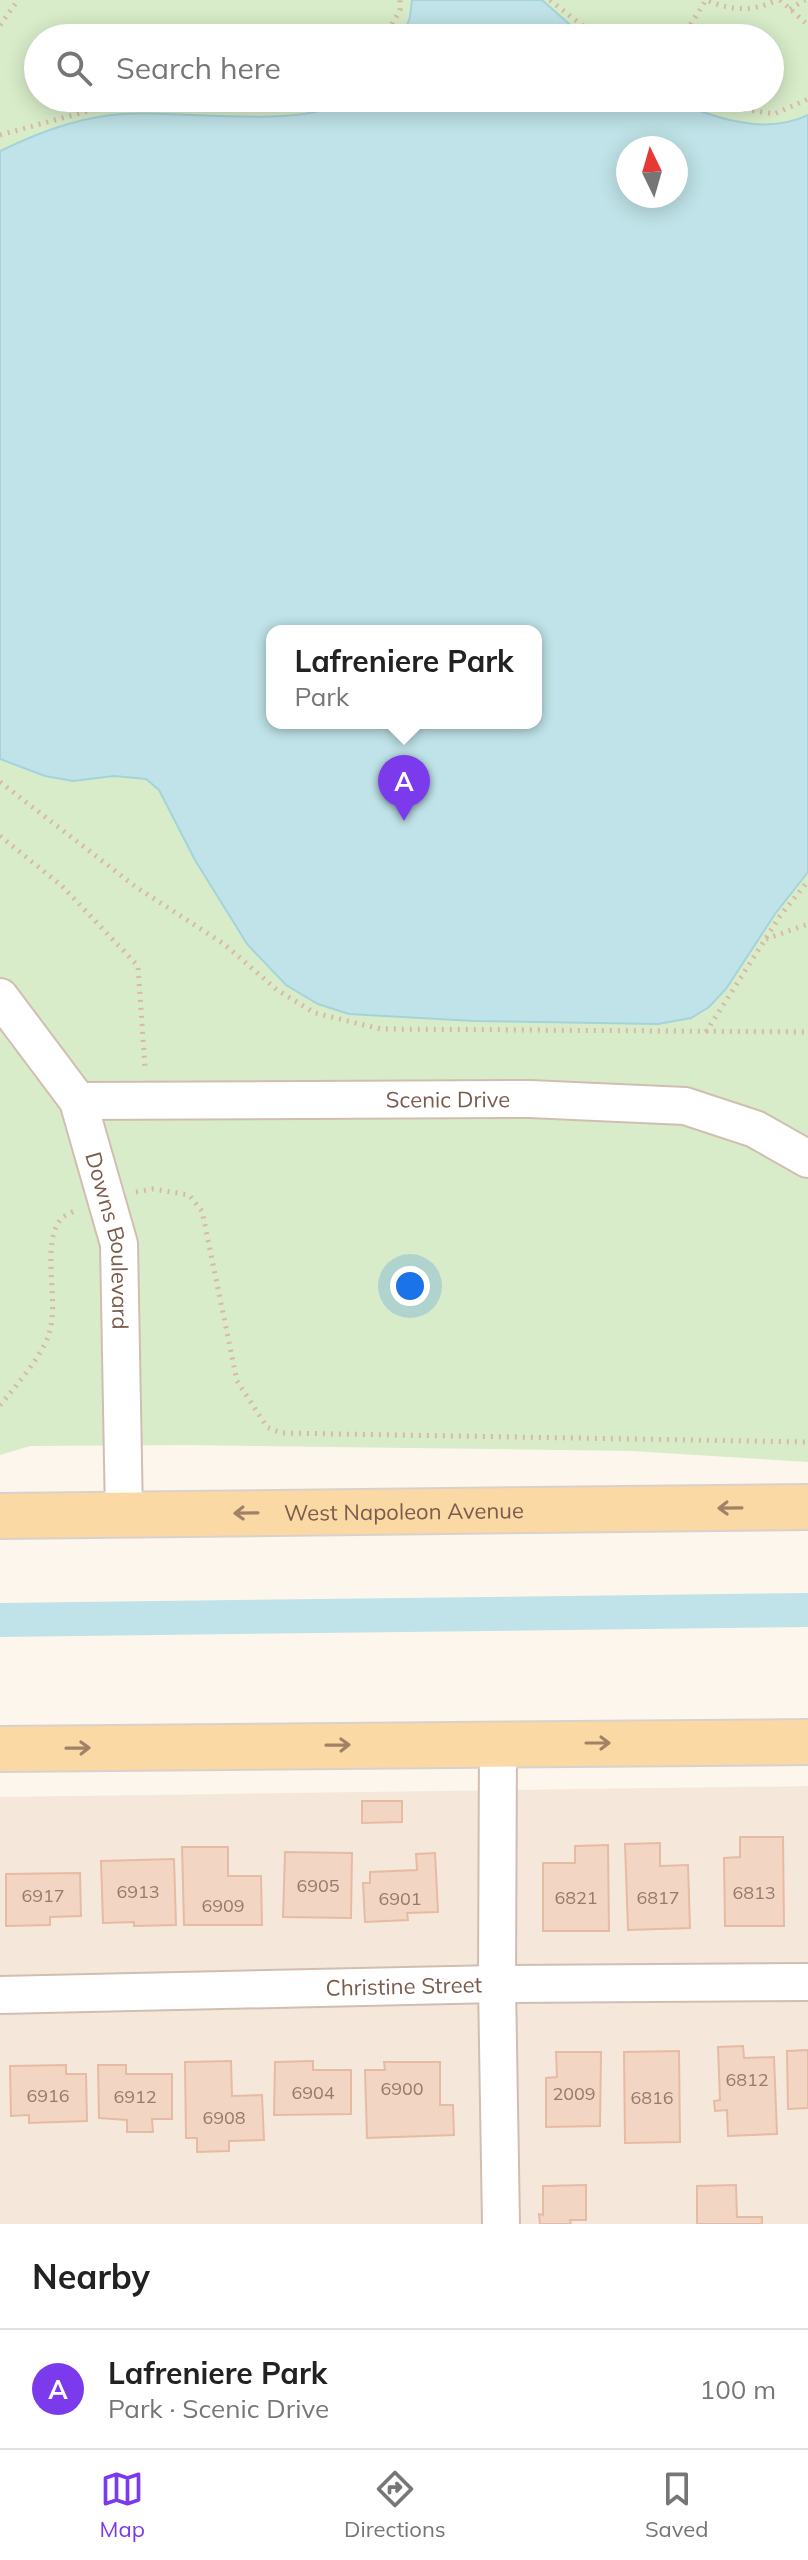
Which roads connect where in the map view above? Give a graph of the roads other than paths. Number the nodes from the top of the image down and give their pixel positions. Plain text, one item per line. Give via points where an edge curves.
1 (0, 997) edge
2 (78, 1101) junction
3 (808, 1159) edge
4 (808, 1507) edge
5 (124, 1515) junction
6 (0, 1516) edge
7 (808, 1742) edge
8 (498, 1743) junction
9 (0, 1749) edge
10 (808, 1982) edge
11 (497, 1984) junction
12 (0, 1995) edge
13 (501, 2224) edge

1 - 2 street, Downs Boulevard
2 - 3 street, Scenic Drive via 530,1099 685,1106 755,1129
2 - 5 street, Downs Boulevard via 119,1244
4 -> 5 main road, West Napoleon Avenue
5 - 6 main road, West Napoleon Avenue
8 -> 7 main road
9 -> 8 main road
8 - 11 street
10 - 11 street, Christine Street
11 - 12 street, Christine Street
11 - 13 street

